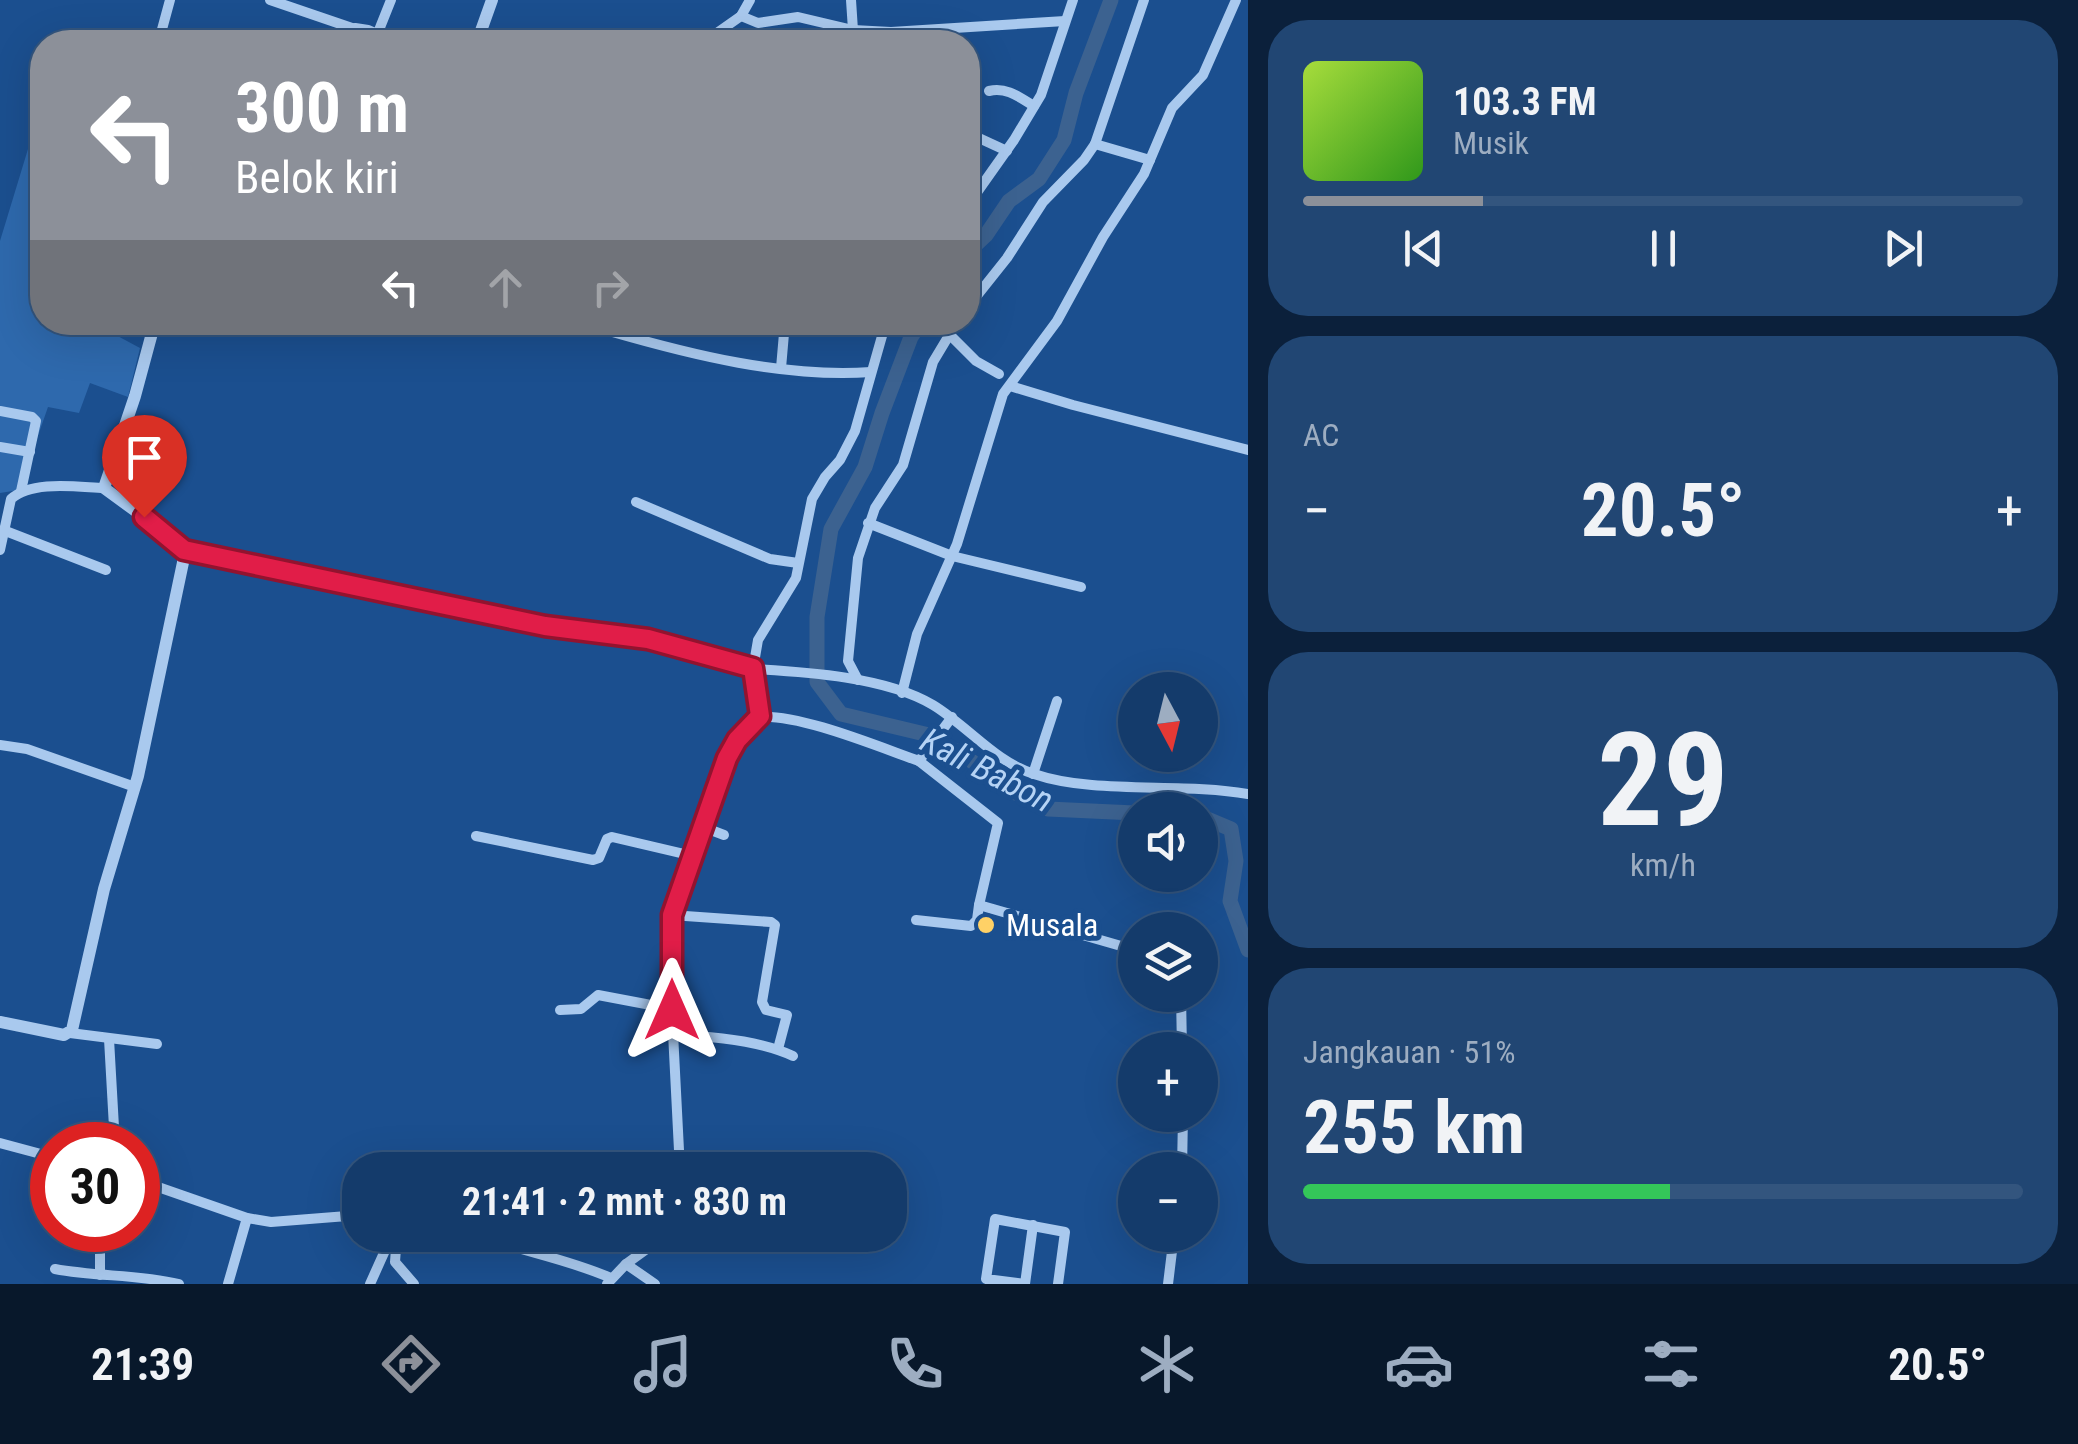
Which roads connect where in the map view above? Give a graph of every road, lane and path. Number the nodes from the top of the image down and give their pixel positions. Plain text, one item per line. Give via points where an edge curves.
1 (170, 0) edge
2 (270, 0) edge
3 (391, 0) edge
4 (492, 0) edge
5 (750, 0) edge
6 (851, 0) edge
7 (1072, 0) edge
8 (1144, 0) edge
9 (1236, 0) edge
10 (742, 16) junction
11 (1064, 22) junction
12 (355, 28) junction
13 (162, 30) edge
14 (352, 30) edge
15 (361, 30) edge
16 (379, 30) edge
17 (481, 30) edge
18 (722, 30) edge
19 (852, 30) joint
20 (959, 30) edge
21 (989, 91) dead end
22 (1034, 106) junction
23 (980, 139) edge
24 (1095, 144) junction
25 (1007, 151) junction
26 (1150, 160) junction
27 (980, 188) edge
28 (980, 292) edge
29 (151, 335) edge
30 (628, 335) edge
31 (784, 335) edge
32 (882, 335) edge
33 (948, 335) edge
34 (950, 335) edge
35 (780, 368) junction
36 (871, 372) junction
37 (999, 374) dead end
38 (1010, 386) junction
39 (0, 411) edge
40 (0, 447) edge
41 (1248, 450) edge
42 (30, 452) junction
43 (104, 488) junction
44 (21, 491) junction
45 (5, 500) edge
46 (636, 502) dead end
47 (868, 524) junction
48 (3, 530) junction
49 (0, 550) edge
50 (184, 550) junction
51 (952, 556) junction
52 (798, 563) junction
53 (106, 570) dead end
54 (1080, 587) dead end
55 (753, 668) junction
56 (858, 681) junction
57 (902, 693) junction
58 (1057, 701) dead end
59 (760, 716) junction
60 (950, 720) junction
61 (0, 746) edge
62 (921, 758) junction
63 (1033, 774) junction
64 (135, 787) junction
65 (1248, 794) edge
66 (703, 828) junction
67 (724, 835) dead end
68 (476, 836) dead end
69 (692, 856) junction
70 (980, 905) junction
71 (672, 915) junction
72 (916, 920) dead end
73 (1118, 945) edge
74 (560, 1010) dead end
75 (672, 1010) junction
76 (0, 1022) edge
77 (70, 1034) junction
78 (674, 1035) junction
79 (109, 1040) junction
80 (156, 1044) dead end
81 (778, 1049) junction
82 (793, 1056) dead end
83 (114, 1122) edge
84 (0, 1143) edge
85 (30, 1151) edge
86 (679, 1152) edge
87 (160, 1188) edge
88 (342, 1217) edge
89 (247, 1218) junction
90 (1033, 1225) junction
91 (100, 1252) edge
92 (386, 1252) edge
93 (395, 1252) edge
94 (537, 1252) edge
95 (643, 1252) edge
96 (1172, 1252) edge
97 (626, 1264) junction
98 (55, 1269) dead end
99 (100, 1275) junction
100 (74, 1278) edge
101 (609, 1281) edge
102 (179, 1284) edge
103 (228, 1284) edge
104 (370, 1284) edge
105 (414, 1284) edge
106 (655, 1284) edge
107 (1025, 1284) edge
108 (1058, 1284) edge
109 (1168, 1284) edge

1 - 13 street
2 - 12 street
3 - 16 street
4 - 17 street
5 - 10 street
6 - 19 street
7 - 11 street
8 - 24 street
9 - 26 street via 1203,75 1172,108
10 - 18 street
10 - 19 street via 758,23 798,16
11 - 20 street
11 - 22 street
12 - 14 street
12 - 15 street
21 - 22 street via 1000,88
22 - 25 street
23 - 25 street
24 - 26 street
24 - 28 street via 1042,202
25 - 27 street
26 - 38 street via 1058,321
29 - 43 street
30 - 35 street
31 - 35 street
32 - 36 street
33 - 47 street via 933,362 903,465
34 - 37 street
35 - 36 street
36 - 52 street via 855,431 812,499
38 - 41 street
38 - 51 street
39 - 42 street via 35,418
40 - 42 street
42 - 44 street
43 - 44 street
43 - 50 street
44 - 45 street
45 - 48 street
46 - 52 street via 770,559
47 - 51 street
47 - 56 street via 848,639 848,661
48 - 49 street
48 - 53 street
50 - 55 street via 545,626 648,639
50 - 64 street
51 - 54 street
51 - 57 street via 917,634
52 - 55 street via 796,578 758,640
55 - 56 street
55 - 59 street
56 - 57 street
57 - 60 street via 927,701
58 - 63 street
59 - 62 street
59 - 66 street via 727,758
60 - 62 street
60 - 63 street via 1007,764
61 - 64 street via 26,748
62 - 70 street via 998,824
63 - 65 street via 1062,782
64 - 77 street
66 - 67 street
66 - 69 street
68 - 69 street via 593,860 612,837
69 - 71 street
70 - 72 street via 971,926
70 - 73 street
71 - 75 street
71 - 81 street via 775,925 762,997 766,1010 788,1016
74 - 75 street via 604,996
75 - 78 street
76 - 77 street
77 - 79 street
78 - 81 street
78 - 86 street
79 - 80 street
79 - 83 street
81 - 82 street
84 - 85 street
87 - 89 street
88 - 89 street
89 - 103 street
90 - 107 street
90 - 107 street via 995,1219 988,1264 986,1279
90 - 108 street via 1065,1232
91 - 99 street
92 - 104 street
93 - 105 street via 395,1262
94 - 101 street
95 - 97 street
96 - 109 street
97 - 101 street
97 - 106 street
98 - 100 street
99 - 100 street
99 - 102 street

